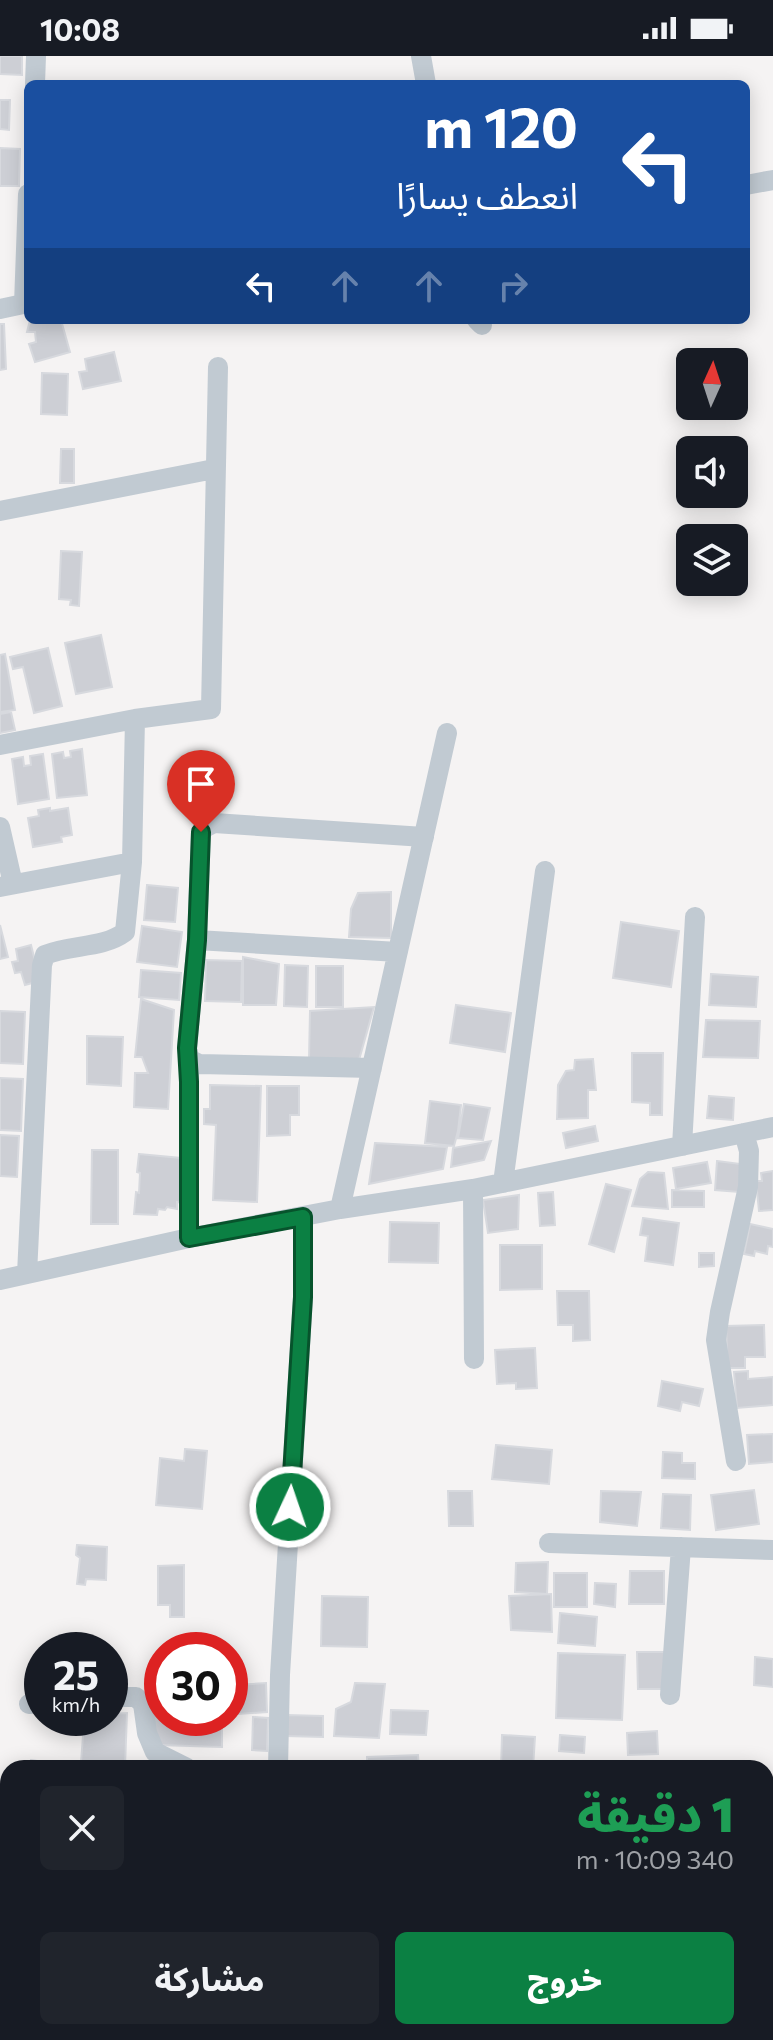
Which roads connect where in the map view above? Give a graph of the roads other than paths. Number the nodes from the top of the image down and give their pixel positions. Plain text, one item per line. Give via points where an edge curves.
1 (36, 56) edge
2 (421, 56) edge
3 (35, 80) edge
4 (425, 80) edge
5 (773, 180) edge
6 (750, 184) edge
7 (24, 303) edge
8 (0, 309) edge
9 (218, 367) dead end
10 (214, 469) junction
11 (0, 511) edge
12 (135, 719) junction
13 (447, 733) dead end
14 (0, 745) edge
15 (0, 827) edge
16 (424, 837) junction
17 (132, 862) junction
18 (545, 871) dead end
19 (6, 885) edge
20 (695, 917) dead end
21 (197, 940) junction
22 (398, 952) junction
23 (189, 1059) junction
24 (372, 1068) junction
25 (773, 1127) edge
26 (744, 1133) junction
27 (682, 1146) junction
28 (503, 1183) junction
29 (473, 1189) junction
30 (340, 1209) junction
31 (303, 1217) junction
32 (189, 1238) junction
33 (27, 1274) junction
34 (0, 1280) edge
35 (474, 1359) dead end
36 (736, 1461) dead end
37 (549, 1543) dead end
38 (681, 1547) junction
39 (773, 1550) edge
40 (670, 1695) dead end
41 (128, 1697) edge
42 (171, 1760) edge
43 (278, 1760) edge

1 - 3 street
2 - 4 street
5 - 6 street
7 - 8 street
9 - 10 street
10 - 11 street
10 - 12 street via 211,709
12 - 14 street
12 - 17 street
13 - 16 street
15 - 19 street
16 - 21 street via 214,823 201,832
16 - 22 street
17 - 19 street
17 - 33 street via 125,932 105,943 55,951 45,955 42,965
18 - 28 street
20 - 27 street
21 - 22 street
21 - 23 street
22 - 24 street
23 - 24 street via 199,1064
23 - 32 street
24 - 30 street
25 - 26 street
26 - 27 street
26 - 36 street via 748,1187 716,1340
27 - 28 street
28 - 29 street
29 - 30 street
29 - 35 street
30 - 31 street
31 - 32 street
31 - 43 street
32 - 33 street
33 - 34 street
37 - 38 street
38 - 39 street
38 - 40 street
41 - 42 street via 143,1704 155,1752

